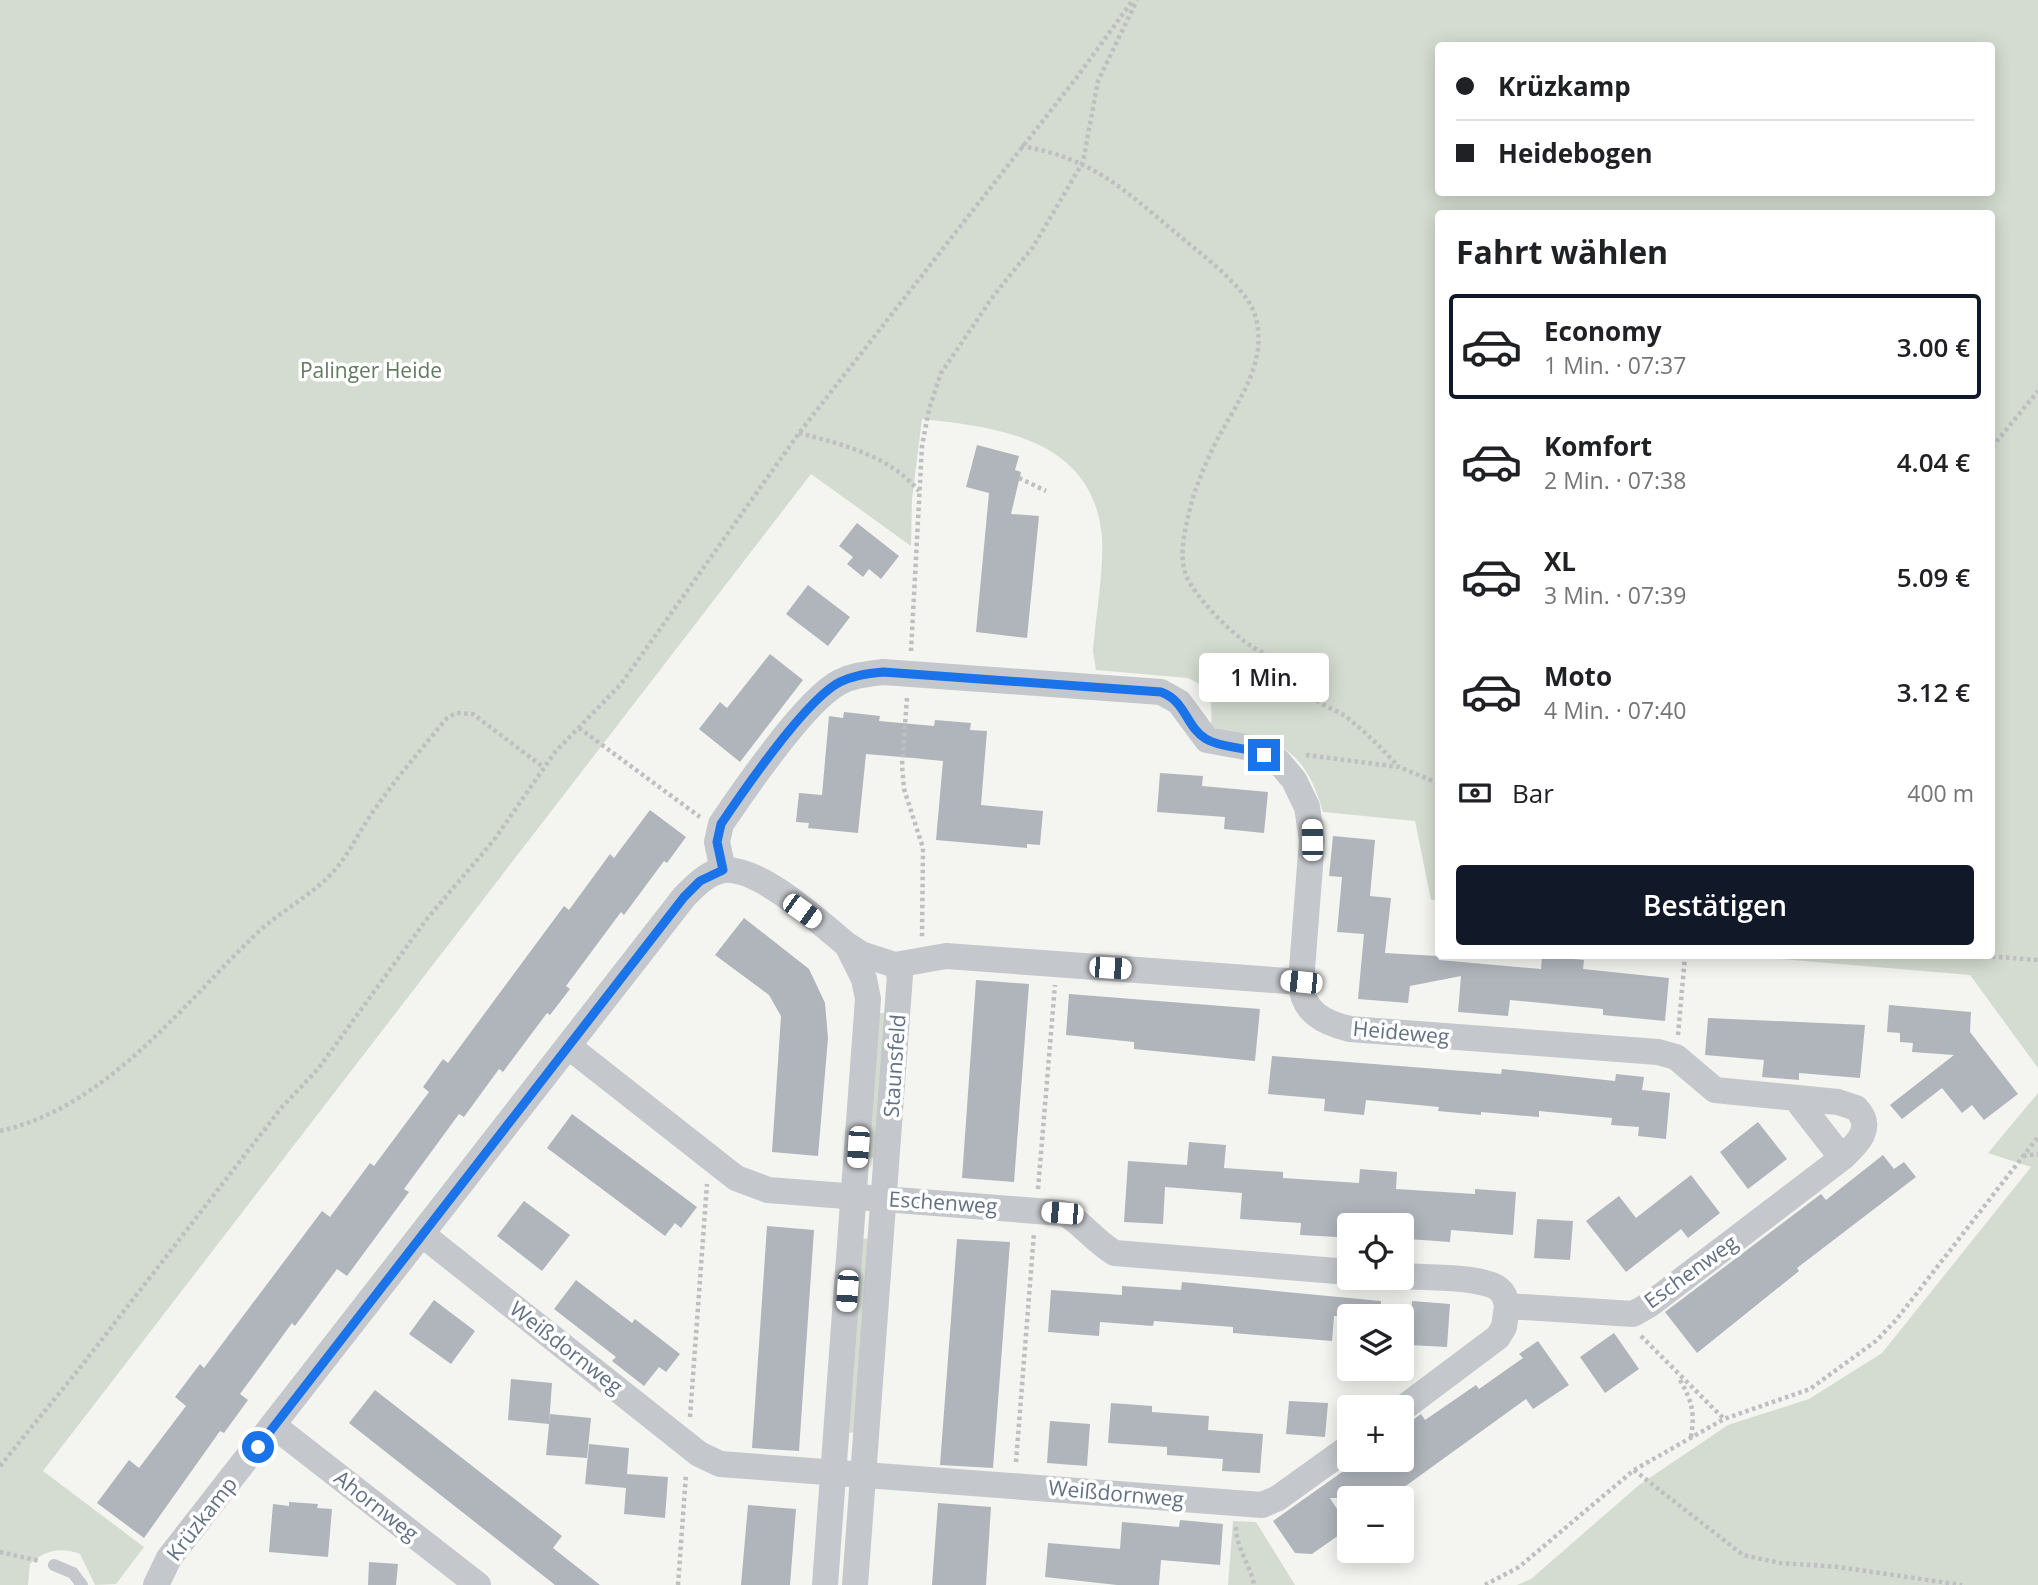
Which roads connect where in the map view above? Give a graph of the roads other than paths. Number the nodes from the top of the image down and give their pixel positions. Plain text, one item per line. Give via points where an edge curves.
1 (723, 870) junction
2 (847, 945) junction
3 (895, 965) junction
4 (1301, 982) junction
5 (568, 1046) junction
6 (1796, 1099) junction
7 (1842, 1158) junction
8 (854, 1196) junction
9 (885, 1199) junction
10 (423, 1235) junction
11 (1337, 1271) edge
12 (1414, 1277) edge
13 (1507, 1306) junction
14 (1414, 1400) edge
15 (274, 1426) junction
16 (1337, 1456) edge
17 (834, 1471) junction
18 (865, 1473) junction
19 (54, 1565) road end
20 (82, 1585) edge
21 (156, 1585) edge
22 (478, 1585) edge
23 (825, 1585) edge
24 (855, 1585) edge

1 - 2 street, Staunsfeld via 762,881
1 - 4 street via 717,842 721,824 813,704 838,683 858,674 1161,692 1179,702 1207,740 1251,748 1278,761 1294,780 1312,823
1 - 5 street, Krüzkamp via 700,881 684,897
2 - 3 street, Staunsfeld
2 - 8 street, Staunsfeld via 864,979 868,999
3 - 4 street via 946,956
3 - 9 street, Staunsfeld via 901,986
4 - 6 street, Heideweg via 1301,996 1328,1024 1658,1052 1676,1057 1715,1090
5 - 8 street, Eschenweg via 736,1178 768,1190
5 - 10 street, Krüzkamp
6 - 7 street
6 - 7 street, Heideweg via 1838,1102 1861,1113 1865,1130 1861,1140
7 - 13 street, Eschenweg via 1633,1314
8 - 9 street, Eschenweg
8 - 17 street, Staunsfeld
9 - 11 street, Eschenweg via 1067,1213 1097,1244 1115,1253
9 - 18 street, Staunsfeld
10 - 15 street, Krüzkamp
10 - 17 street, Weißdornweg via 709,1461
12 - 13 street via 1495,1286 1504,1293
13 - 14 street via 1498,1337
15 - 21 street, Krüzkamp via 169,1558
15 - 22 street, Ahornweg
16 - 18 street, Weißdornweg via 1270,1504
17 - 18 street
17 - 23 street, Staunsfeld
18 - 24 street, Staunsfeld
19 - 20 lane via 73,1573

